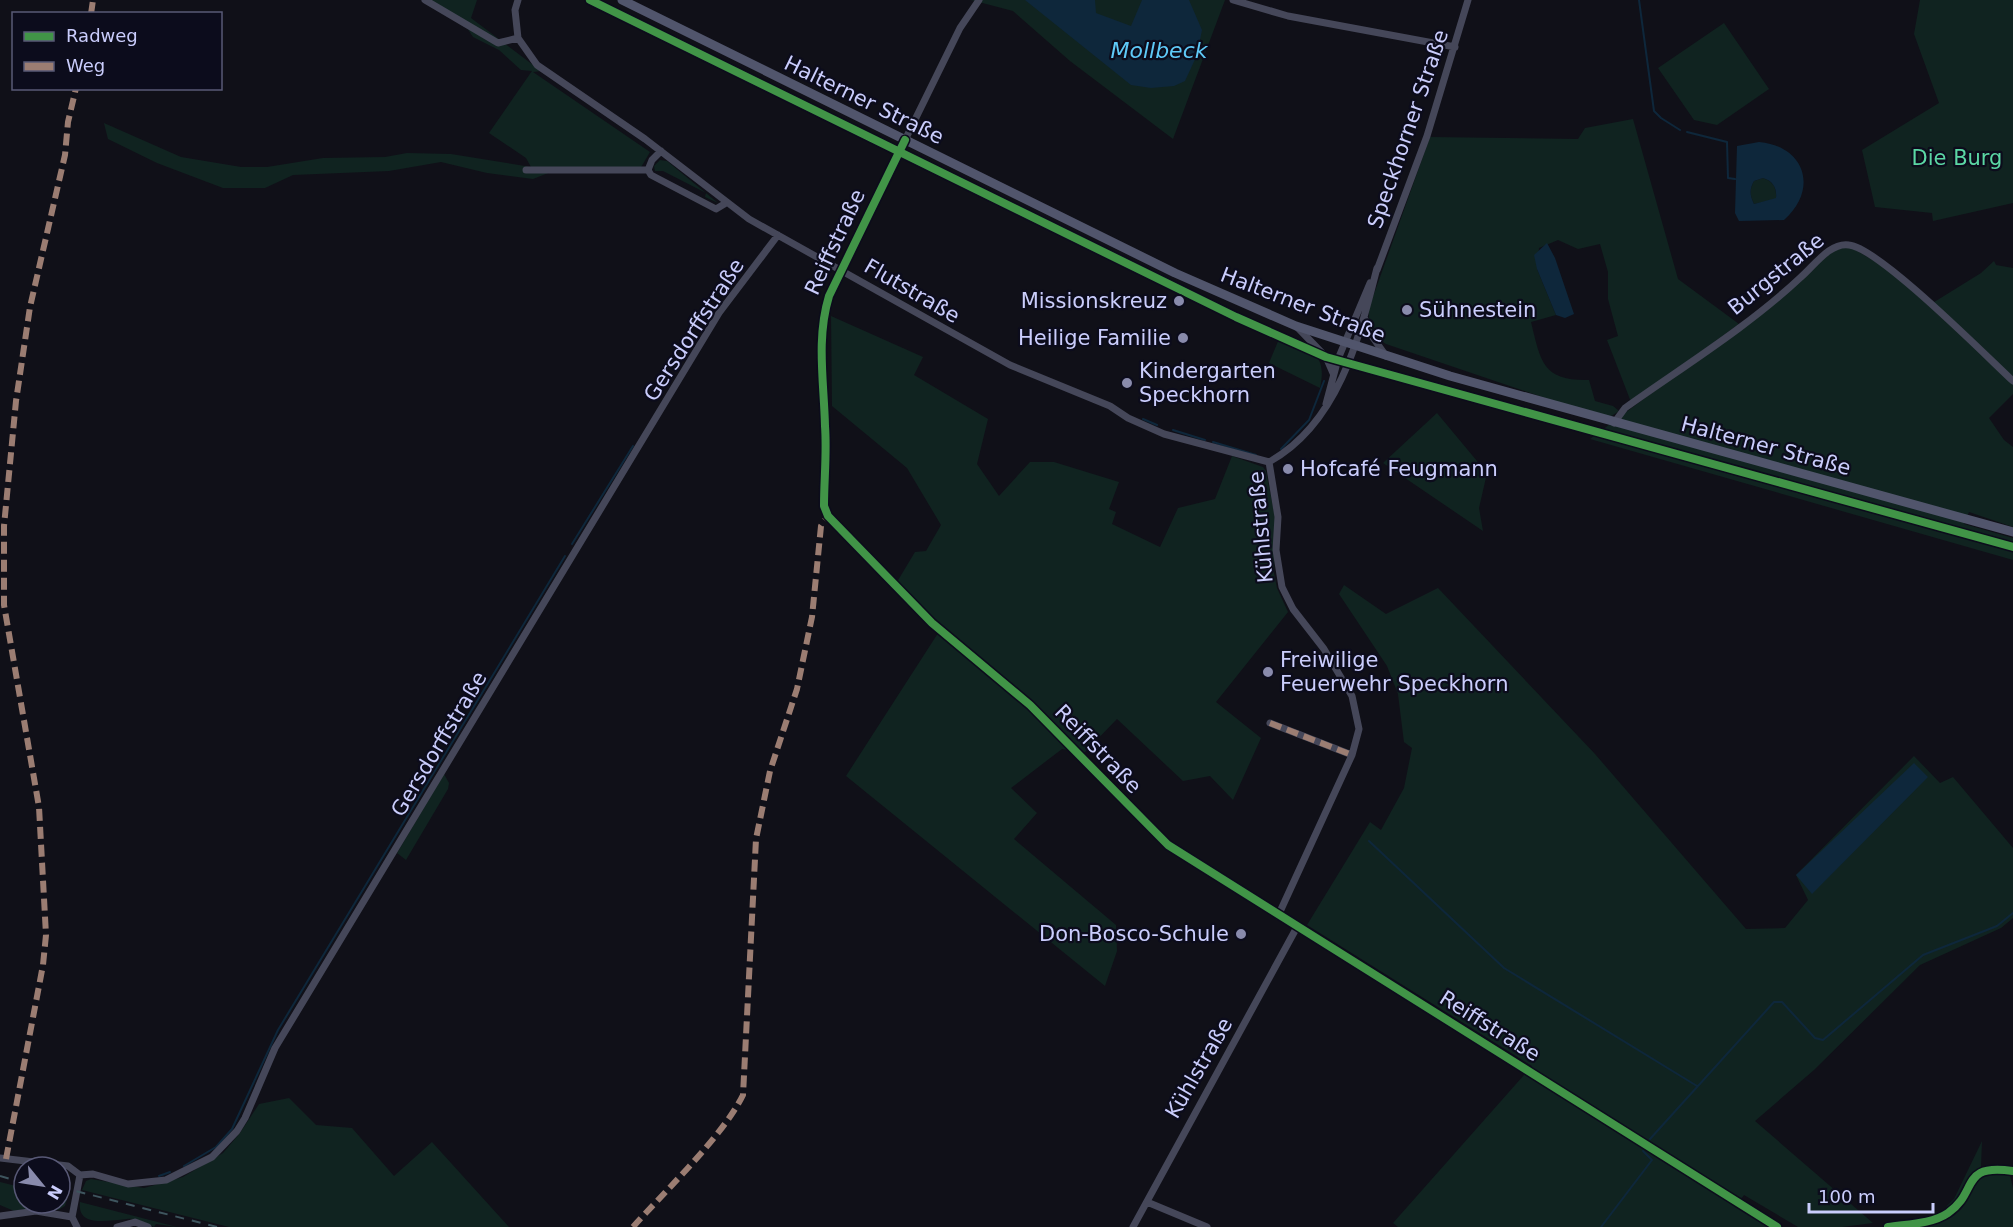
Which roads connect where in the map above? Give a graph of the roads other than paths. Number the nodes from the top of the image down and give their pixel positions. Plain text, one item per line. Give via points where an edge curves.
1 (425, 0) edge
2 (518, 0) edge
3 (622, 0) edge
4 (979, 0) edge
5 (1233, 0) edge
6 (1468, 0) edge
7 (518, 38) junction
8 (1455, 47) junction
9 (905, 140) junction
10 (661, 151) junction
11 (896, 156) dead end
12 (525, 170) dead end
13 (648, 170) junction
14 (726, 203) junction
15 (778, 235) junction
16 (1377, 268) junction
17 (841, 269) junction
18 (1364, 318) junction
19 (1296, 326) junction
20 (1344, 343) junction
21 (1355, 347) junction
22 (1388, 358) junction
23 (1333, 374) junction
24 (2013, 381) edge
25 (1325, 407) junction
26 (1614, 423) junction
27 (1269, 462) junction
28 (2013, 532) edge
29 (1270, 723) dead end
30 (1352, 755) junction
31 (1278, 916) junction
32 (1296, 927) junction
33 (0, 1158) edge
34 (2013, 1171) edge
35 (80, 1175) junction
36 (1148, 1202) junction
37 (0, 1216) edge
38 (72, 1217) junction
39 (77, 1227) edge
40 (117, 1227) edge
41 (148, 1227) edge
42 (1133, 1227) edge
43 (1207, 1227) edge
44 (1777, 1227) edge
45 (1888, 1227) edge

1 - 7 street via 498,43
2 - 7 street
3 - 9 main road, Halterner Straße
4 - 9 street via 960,28
5 - 8 street via 1288,16
6 - 8 street, Speckhorner Straße
7 - 10 street, Flutstraße via 537,65
8 - 16 street, Speckhorner Straße via 1427,136
9 - 19 main road, Halterner Straße via 1174,273
10 - 13 street
10 - 14 street, Flutstraße
11 - 17 street, Reiffstraße
12 - 13 street
13 - 14 street via 716,209
14 - 15 street, Flutstraße
15 - 17 street, Flutstraße
15 - 35 street, Gersdorffstraße via 719,313 397,846 276,1048 237,1131 212,1157 166,1180 128,1184 93,1174
16 - 18 street, Speckhorner Straße
16 - 20 street, Speckhorner Straße
17 - 27 street, Flutstraße via 1010,365 1110,406 1164,434
17 - 31 street, Reiffstraße via 823,314 820,346 826,429 824,506 828,516 932,623 1030,705 1168,845
18 - 21 street, Speckhorner Straße
18 - 22 street
19 - 20 main road, Halterner Straße
19 - 23 street via 1326,357
20 - 21 main road, Halterner Straße
20 - 23 street, Kühlstraße
21 - 22 main road, Halterner Straße
21 - 25 street, Kühlstraße
22 - 26 main road, Halterner Straße
23 - 25 street, Kühlstraße
24 - 26 street, Burgstraße via 1892,270 1858,247 1840,245 1625,408
25 - 27 street, Kühlstraße via 1298,440
26 - 28 main road, Halterner Straße
27 - 30 street, Kühlstraße via 1278,517 1276,550 1282,587 1352,696 1359,729
29 - 30 street
30 - 31 street, Kühlstraße
31 - 32 street, Reiffstraße
32 - 36 street, Kühlstraße via 1167,1159
32 - 44 street, Reiffstraße
33 - 35 street, Gersdorffstraße via 68,1166
34 - 45 street via 1987,1169 1973,1178 1947,1214 1932,1221
35 - 38 street
36 - 42 street, Kühlstraße
36 - 43 street
37 - 38 street via 36,1211
38 - 39 street
40 - 41 street via 135,1222

